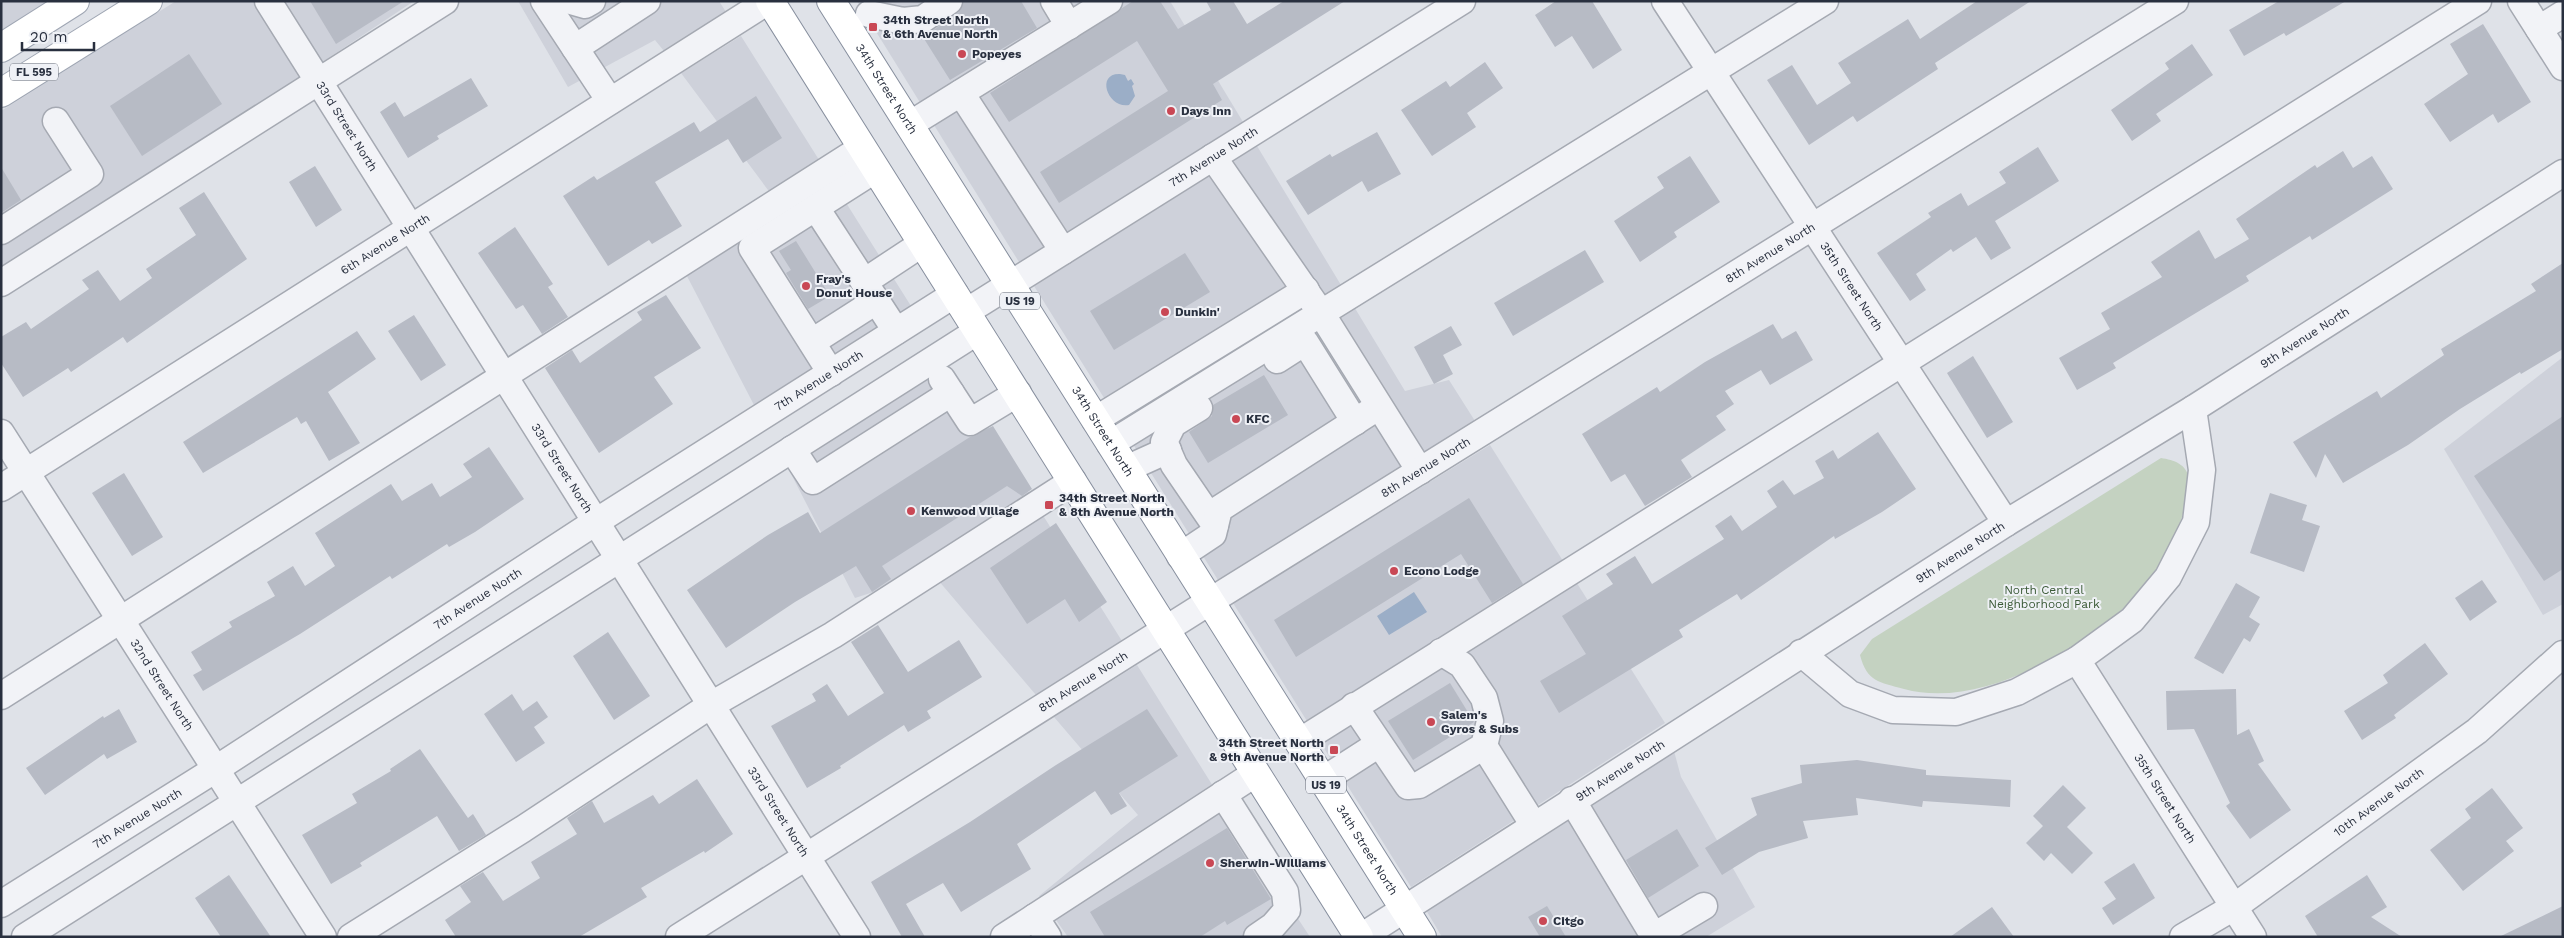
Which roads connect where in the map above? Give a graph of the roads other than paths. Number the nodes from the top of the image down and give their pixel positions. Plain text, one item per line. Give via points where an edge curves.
1 (74, 1) edge
2 (148, 1) edge
3 (268, 1) edge
4 (446, 1) edge
5 (544, 1) edge
6 (571, 1) edge
7 (592, 1) edge
8 (647, 1) edge
9 (769, 1) edge
10 (831, 1) edge
11 (949, 1) edge
12 (1054, 1) edge
13 (1109, 1) edge
14 (1462, 1) edge
15 (1665, 1) edge
16 (1825, 1) edge
17 (2175, 1) edge
18 (2478, 1) edge
19 (2521, 1) edge
20 (868, 14) edge
21 (2563, 14) edge
22 (1070, 26) junction
23 (2539, 30) junction
24 (1, 48) edge
25 (575, 48) junction
26 (2563, 67) edge
27 (1713, 72) junction
28 (318, 81) junction
29 (1, 93) edge
30 (961, 93) junction
31 (610, 101) junction
32 (56, 121) dead end
33 (909, 125) junction
34 (1213, 157) junction
35 (869, 158) junction
36 (2560, 180) edge
37 (816, 208) junction
38 (410, 228) junction
39 (1814, 228) junction
40 (1, 231) edge
41 (923, 243) junction
42 (1063, 251) junction
43 (1, 283) edge
44 (1010, 284) junction
45 (1306, 290) junction
46 (870, 291) junction
47 (966, 312) junction
48 (1321, 313) junction
49 (896, 331) junction
50 (812, 342) junction
51 (930, 362) junction
52 (1902, 363) junction
53 (1254, 365) junction
54 (831, 373) junction
55 (504, 378) junction
56 (951, 393) junction
57 (1018, 393) junction
58 (1379, 406) junction
59 (2193, 409) junction
60 (1171, 416) junction
61 (1095, 420) junction
62 (1355, 422) junction
63 (1, 433) edge
64 (1110, 444) junction
65 (792, 449) junction
66 (1168, 450) junction
67 (1126, 469) junction
68 (27, 472) junction
69 (1420, 472) junction
70 (1073, 481) junction
71 (1, 488) edge
72 (594, 522) junction
73 (2006, 522) junction
74 (1215, 525) junction
75 (1180, 556) junction
76 (618, 560) junction
77 (1209, 602) junction
78 (121, 620) junction
79 (1166, 630) junction
80 (1441, 652) junction
81 (1801, 653) junction
82 (2563, 654) edge
83 (2077, 660) junction
84 (1, 696) edge
85 (711, 705) junction
86 (1354, 706) junction
87 (1299, 742) junction
88 (1379, 744) junction
89 (1484, 746) junction
90 (216, 769) junction
91 (1256, 773) junction
92 (1323, 780) junction
93 (1223, 794) junction
94 (1572, 800) junction
95 (237, 802) junction
96 (1533, 824) junction
97 (807, 856) junction
98 (1318, 871) junction
99 (1285, 892) junction
100 (1, 904) edge
101 (1704, 906) dead end
102 (2234, 907) junction
103 (1403, 908) junction
104 (1042, 927) edge
105 (1270, 933) edge
106 (25, 937) edge
107 (322, 937) edge
108 (352, 937) edge
109 (679, 937) edge
110 (857, 937) edge
111 (1004, 937) edge
112 (1360, 937) edge
113 (1422, 937) edge
114 (2183, 937) edge
115 (2253, 937) edge

1 - 24 main road, FL 595
2 - 29 main road, FL 595
3 - 28 street, 33rd Street North
4 - 28 street
5 - 25 street
6 - 7 street via 585,5
8 - 25 street
9 - 31 street, 6th Avenue North
9 - 35 main road
10 - 20 main road, 34th Street North / US 19
11 - 20 street via 923,19 903,21
12 - 22 street
13 - 22 street
14 - 34 street, 7th Avenue North
15 - 27 street, 35th Street North
16 - 27 street
17 - 39 street, 8th Avenue North
18 - 52 street
19 - 23 street
20 - 33 main road, 34th Street North / US 19
21 - 23 street
22 - 30 street
23 - 26 street
25 - 31 street
27 - 39 street, 35th Street North
27 - 48 street
28 - 38 street, 33rd Street North
28 - 43 street
30 - 33 street
30 - 42 street
31 - 38 street, 6th Avenue North
32 - 40 street via 90,174
33 - 44 main road, 34th Street North / US 19
34 - 42 street, 7th Avenue North
34 - 45 street
35 - 37 street
35 - 41 main road
35 - 55 street
36 - 59 street, 9th Avenue North
37 - 46 street
37 - 50 street via 752,248
38 - 55 street, 33rd Street North
38 - 68 street, 6th Avenue North
39 - 52 street, 35th Street North
39 - 69 street, 8th Avenue North
41 - 46 street
41 - 47 main road
42 - 44 street, 7th Avenue North
44 - 47 street, 7th Avenue North
44 - 61 main road, 34th Street North / US 19
45 - 48 street
45 - 61 street
46 - 49 street
46 - 50 street
47 - 49 street, 7th Avenue North
47 - 51 street, 7th Avenue North
47 - 57 main road
48 - 53 street
48 - 58 street
49 - 54 street, 7th Avenue North
50 - 54 street
51 - 56 street
51 - 65 street, 7th Avenue North
52 - 73 street, 35th Street North
52 - 80 street
53 - 60 street
53 - 62 street via 1305,342
54 - 72 street, 7th Avenue North
55 - 72 street, 33rd Street North
55 - 78 street
56 - 57 street via 970,422
56 - 65 street via 813,481
57 - 70 main road
58 - 62 street
58 - 69 street
59 - 73 street, 9th Avenue North
59 - 83 street via 2202,470 2196,522 2168,577 2132,620
60 - 64 street
60 - 66 street via 1164,442
61 - 64 main road, 34th Street North / US 19
62 - 74 street via 1219,509
63 - 68 street, 32nd Street North
64 - 67 main road, 34th Street North / US 19
65 - 76 street, 7th Avenue North
66 - 67 street
66 - 74 street
67 - 75 main road, 34th Street North / US 19
68 - 71 street, 6th Avenue North
68 - 78 street, 32nd Street North
69 - 77 street, 8th Avenue North
70 - 79 main road
70 - 85 street via 833,635
72 - 76 street, 33rd Street North
72 - 90 street, 7th Avenue North
73 - 81 street, 9th Avenue North
74 - 75 street via 1213,534
75 - 77 main road, 34th Street North / US 19
76 - 85 street, 33rd Street North
76 - 95 street, 7th Avenue North
77 - 79 street, 8th Avenue North
77 - 87 main road, 34th Street North / US 19
78 - 84 street
78 - 90 street, 32nd Street North
79 - 91 main road
79 - 97 street, 8th Avenue North
80 - 86 street
80 - 89 street via 1462,665 1484,698 1490,721
81 - 83 street via 1850,694 1893,710 1956,712 2017,692
81 - 94 street, 9th Avenue North
82 - 102 street, 10th Avenue North via 2477,731
83 - 102 street, 35th Street North
85 - 97 street, 33rd Street North
85 - 108 street
86 - 87 street
86 - 88 street
87 - 92 main road, 34th Street North / US 19
88 - 89 street via 1408,786 1418,785
88 - 92 street
89 - 96 street
90 - 95 street, 32nd Street North
90 - 100 street, 7th Avenue North
91 - 93 street
91 - 98 main road
92 - 103 main road, 34th Street North / US 19
93 - 99 street
93 - 104 street
94 - 96 street, 9th Avenue North
94 - 101 street via 1649,928 1659,933
95 - 106 street, 7th Avenue North
95 - 107 street, 32nd Street North
96 - 103 street, 9th Avenue North
97 - 109 street, 8th Avenue North
97 - 110 street, 33rd Street North
98 - 99 street
98 - 112 main road
99 - 105 street via 1287,910
102 - 114 street, 10th Avenue North
102 - 115 street, 35th Street North
103 - 112 street, 9th Avenue North
103 - 113 main road, 34th Street North / US 19
104 - 111 street

